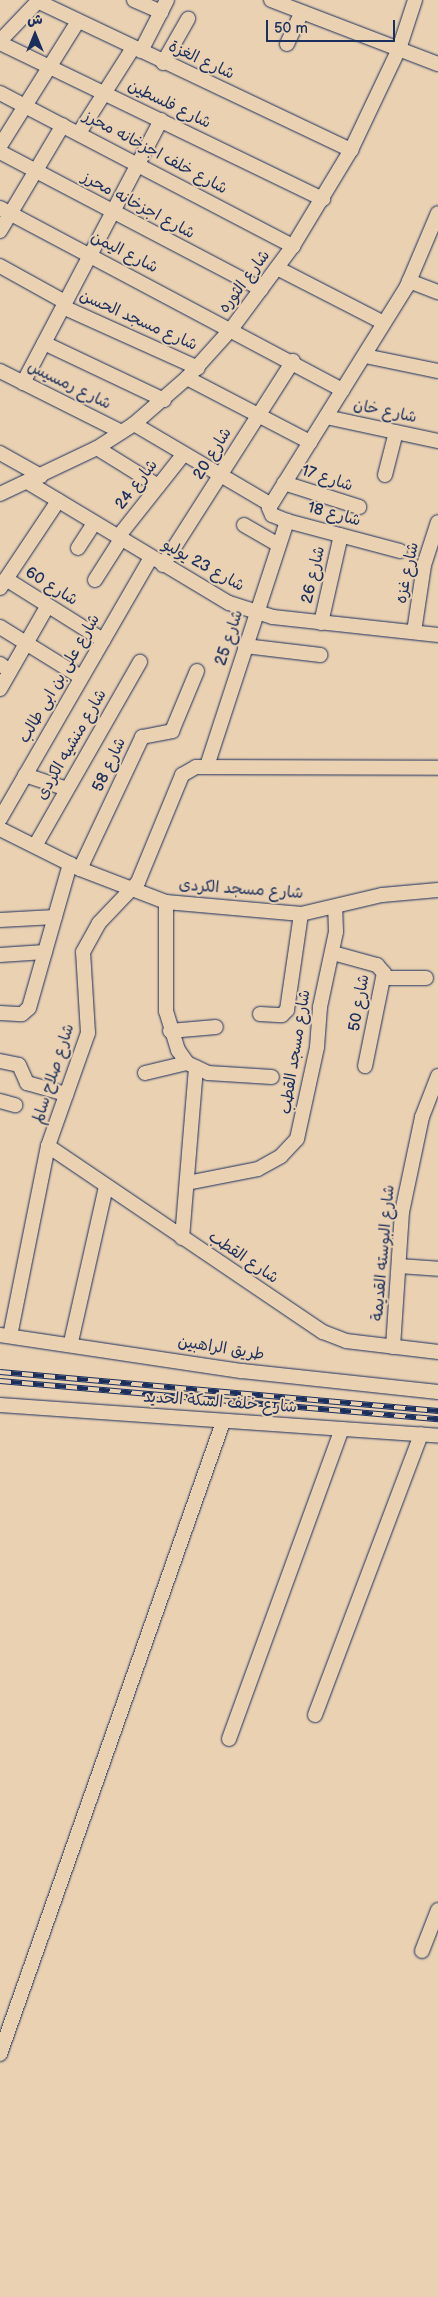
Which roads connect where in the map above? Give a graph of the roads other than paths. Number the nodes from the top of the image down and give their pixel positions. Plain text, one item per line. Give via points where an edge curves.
1 (134, 0) edge
2 (271, 0) edge
3 (38, 1) edge
4 (412, 1) edge
5 (164, 6) edge
6 (302, 12) junction
7 (188, 19) dead end
8 (78, 21) junction
9 (0, 42) edge
10 (287, 44) dead end
11 (137, 50) junction
12 (399, 50) junction
13 (164, 63) junction
14 (438, 64) edge
15 (50, 66) junction
16 (0, 93) edge
17 (105, 94) junction
18 (25, 106) junction
19 (161, 120) junction
20 (63, 125) junction
21 (79, 133) junction
22 (0, 146) edge
23 (351, 150) junction
24 (0, 152) edge
25 (138, 164) junction
26 (36, 171) junction
27 (323, 199) junction
28 (5, 210) edge
29 (112, 212) junction
30 (438, 212) edge
31 (0, 231) edge
32 (293, 246) junction
33 (90, 255) junction
34 (0, 266) edge
35 (276, 268) junction
36 (409, 281) junction
37 (261, 289) junction
38 (438, 292) edge
39 (64, 304) junction
40 (384, 324) junction
41 (232, 328) junction
42 (44, 343) junction
43 (365, 356) junction
44 (293, 361) junction
45 (198, 368) junction
46 (0, 371) edge
47 (438, 371) edge
48 (187, 378) junction
49 (23, 383) junction
50 (343, 390) junction
51 (164, 400) junction
52 (258, 415) junction
53 (326, 417) junction
54 (134, 424) junction
55 (122, 432) junction
56 (396, 432) junction
57 (438, 441) edge
58 (310, 442) junction
59 (96, 448) junction
60 (0, 453) edge
61 (183, 455) junction
62 (385, 475) dead end
63 (220, 476) junction
64 (35, 480) junction
65 (284, 483) junction
66 (158, 486) junction
67 (0, 494) edge
68 (58, 501) junction
69 (270, 504) junction
70 (359, 507) dead end
71 (287, 521) junction
72 (438, 522) edge
73 (94, 523) junction
74 (244, 525) dead end
75 (340, 536) junction
76 (120, 538) junction
77 (278, 545) junction
78 (78, 548) dead end
79 (400, 551) dead end
80 (151, 557) junction
81 (163, 565) junction
82 (95, 580) dead end
83 (3, 584) edge
84 (47, 607) junction
85 (256, 613) junction
86 (321, 623) junction
87 (0, 627) edge
88 (414, 632) junction
89 (438, 635) edge
90 (103, 640) junction
91 (25, 646) junction
92 (245, 646) junction
93 (320, 655) dead end
94 (140, 662) dead end
95 (5, 667) edge
96 (197, 671) dead end
97 (81, 678) junction
98 (0, 689) edge
99 (202, 766) junction
100 (438, 768) edge
101 (25, 775) junction
102 (67, 789) junction
103 (0, 819) edge
104 (0, 829) edge
105 (35, 846) junction
106 (75, 866) junction
107 (131, 890) junction
108 (438, 890) edge
109 (166, 902) junction
110 (335, 909) junction
111 (301, 914) junction
112 (55, 917) junction
113 (0, 920) edge
114 (45, 952) junction
115 (333, 953) junction
116 (0, 956) edge
117 (384, 978) junction
118 (426, 978) dead end
119 (0, 1013) edge
120 (260, 1014) dead end
121 (216, 1027) dead end
122 (170, 1031) junction
123 (0, 1061) edge
124 (191, 1066) junction
125 (365, 1066) dead end
126 (145, 1073) dead end
127 (438, 1076) edge
128 (272, 1077) dead end
129 (66, 1094) junction
130 (0, 1101) edge
131 (15, 1105) dead end
132 (48, 1146) junction
133 (186, 1183) junction
134 (106, 1187) junction
135 (182, 1238) junction
136 (399, 1266) junction
137 (438, 1269) edge
138 (5, 1335) edge
139 (71, 1342) junction
140 (394, 1347) junction
141 (438, 1352) edge
142 (438, 1392) edge
143 (0, 1405) edge
144 (223, 1422) junction
145 (342, 1429) junction
146 (421, 1434) junction
147 (438, 1436) edge
148 (314, 1715) dead end
149 (229, 1739) dead end
150 (438, 1910) edge
151 (422, 1951) dead end
152 (0, 2054) edge

1 - 5 street
2 - 6 street
3 - 8 street, شارع الغزة
3 - 9 street
4 - 12 street, شارع الثوره
5 - 11 street
6 - 10 street
6 - 12 street
7 - 13 street
8 - 11 street, شارع الغزة
8 - 15 street
9 - 15 street, شارع فلسطين
11 - 13 street, شارع الغزة
11 - 17 street
12 - 14 street
12 - 23 street, شارع الثوره
13 - 23 street, شارع الغزة
15 - 17 street, شارع فلسطين
15 - 18 street
16 - 18 street, شارع خلف اجزخانه محرز
17 - 19 street, شارع فلسطين
17 - 21 street
18 - 20 street, شارع خلف اجزخانه محرز
18 - 22 street
19 - 25 street
19 - 27 street, شارع فلسطين
20 - 21 street, شارع خلف اجزخانه محرز
20 - 26 street
21 - 25 street, شارع خلف اجزخانه محرز
23 - 27 street, شارع الثوره
24 - 26 street, شارع اجزخانه محرز
25 - 29 street
25 - 32 street, شارع خلف اجزخانه محرز
26 - 28 street
26 - 29 street, شارع اجزخانه محرز
27 - 32 street, شارع الثوره
28 - 31 street
28 - 33 street, شارع اليمن
29 - 33 street
29 - 37 street, شارع اجزخانه محرز
30 - 36 street
32 - 35 street, شارع الثوره
33 - 39 street
33 - 41 street, شارع اليمن
34 - 39 street, شارع مسجد الحسن
35 - 37 street, شارع الثوره
35 - 40 street
36 - 38 street
36 - 40 street
37 - 41 street, شارع الثوره
39 - 42 street
39 - 45 street, شارع مسجد الحسن
40 - 43 street
41 - 44 street, شارع اليمن
41 - 45 street, شارع الثوره
42 - 49 street
42 - 51 street
43 - 47 street
43 - 50 street
44 - 50 street, شارع اليمن
44 - 52 street, شارع 20
45 - 48 street, شارع الثوره
46 - 49 street, شارع رمسيس
48 - 51 street, شارع الثوره
48 - 52 street
49 - 55 street, شارع رمسيس
50 - 53 street
51 - 54 street, شارع الثوره
52 - 58 street
52 - 63 street, شارع 20
53 - 56 street, شارع خان
53 - 58 street
54 - 55 street, شارع الثوره
54 - 61 street
55 - 59 street, شارع الثوره
56 - 57 street, شارع خان
56 - 62 street
58 - 65 street
59 - 64 street, شارع الثوره
59 - 66 street
60 - 64 street, شارع 23 يوليو
61 - 63 street
61 - 66 street, شارع 24
63 - 69 street
63 - 81 street, شارع 20
64 - 67 street, شارع الثوره
64 - 68 street, شارع 23 يوليو
65 - 69 street
65 - 70 street, شارع 17
66 - 76 street, شارع 24
68 - 73 street, شارع 23 يوليو
68 - 83 street
69 - 71 street, شارع 18 via 269,512
71 - 75 street, شارع 18
71 - 77 street, شارع 25
72 - 88 street, شارع غزه via 424,565
73 - 76 street, شارع 23 يوليو
73 - 78 street
74 - 77 street
75 - 79 street, شارع 18
75 - 86 street, شارع 26
76 - 80 street, شارع 23 يوليو
76 - 82 street, شارع 24
77 - 85 street, شارع 25
80 - 81 street, شارع 23 يوليو
80 - 90 street, شارع على بن ابى طالب
81 - 85 street, شارع 23 يوليو via 229,603
83 - 84 street, شارع 60
84 - 90 street, شارع 60
84 - 91 street
85 - 86 street, شارع 23 يوليو
85 - 92 street, شارع 25
86 - 88 street, شارع 23 يوليو
87 - 91 street
88 - 89 street, شارع 23 يوليو
90 - 97 street, شارع على بن ابى طالب
91 - 95 street
91 - 97 street
92 - 93 street
92 - 99 street, شارع 25
94 - 102 street, شارع منشيه الكردى
95 - 98 street
96 - 106 street, شارع 58 via 172,731 142,737
97 - 101 street, شارع على بن ابى طالب
99 - 100 street
99 - 107 street, شارع صلاح سالم via 177,784
101 - 102 street
101 - 103 street, شارع على بن ابى طالب
102 - 105 street, شارع منشيه الكردى
104 - 105 street, شارع مسجد الكردى
105 - 106 street, شارع مسجد الكردى
106 - 107 street, شارع مسجد الكردى
106 - 112 street
107 - 109 street, شارع مسجد الكردى
107 - 129 street, شارع صلاح سالم via 99,923 83,952 88,1033
108 - 110 street, شارع مسجد الكردى via 382,895
109 - 111 street, شارع مسجد الكردى
109 - 122 street via 165,994
110 - 111 street, شارع مسجد الكردى
110 - 115 street, شارع مسجد القطب
111 - 120 street via 287,1010 282,1015
112 - 113 street
112 - 114 street
114 - 116 street
114 - 119 street via 29,1008 22,1014
115 - 117 street, شارع 50 via 377,964
115 - 133 street, شارع مسجد القطب via 320,1007 305,1114 297,1139 281,1156 258,1168
117 - 118 street
117 - 125 street, شارع 50
121 - 122 street
122 - 124 street
123 - 129 street via 19,1065 27,1084
124 - 126 street
124 - 128 street
124 - 133 street
127 - 136 street, شارع البوسته القديمة via 410,1164
129 - 132 street, شارع صلاح سالم
130 - 131 street
132 - 134 street, شارع القطب
132 - 138 street, شارع صلاح سالم
133 - 135 street
134 - 135 street, شارع القطب
134 - 139 street
135 - 140 street, شارع القطب via 323,1332 346,1341
136 - 137 street
136 - 140 street, شارع البوسته القديمة
138 - 139 street, طريق الراهبين
139 - 142 street, طريق الراهبين via 242,1371
140 - 141 street, شارع القطب
143 - 144 street, شارع خلف السكة الحديد
144 - 145 street, شارع خلف السكة الحديد
144 - 152 street
145 - 146 street, شارع خلف السكة الحديد
145 - 149 street
146 - 147 street, شارع خلف السكة الحديد
146 - 148 street
150 - 151 street

